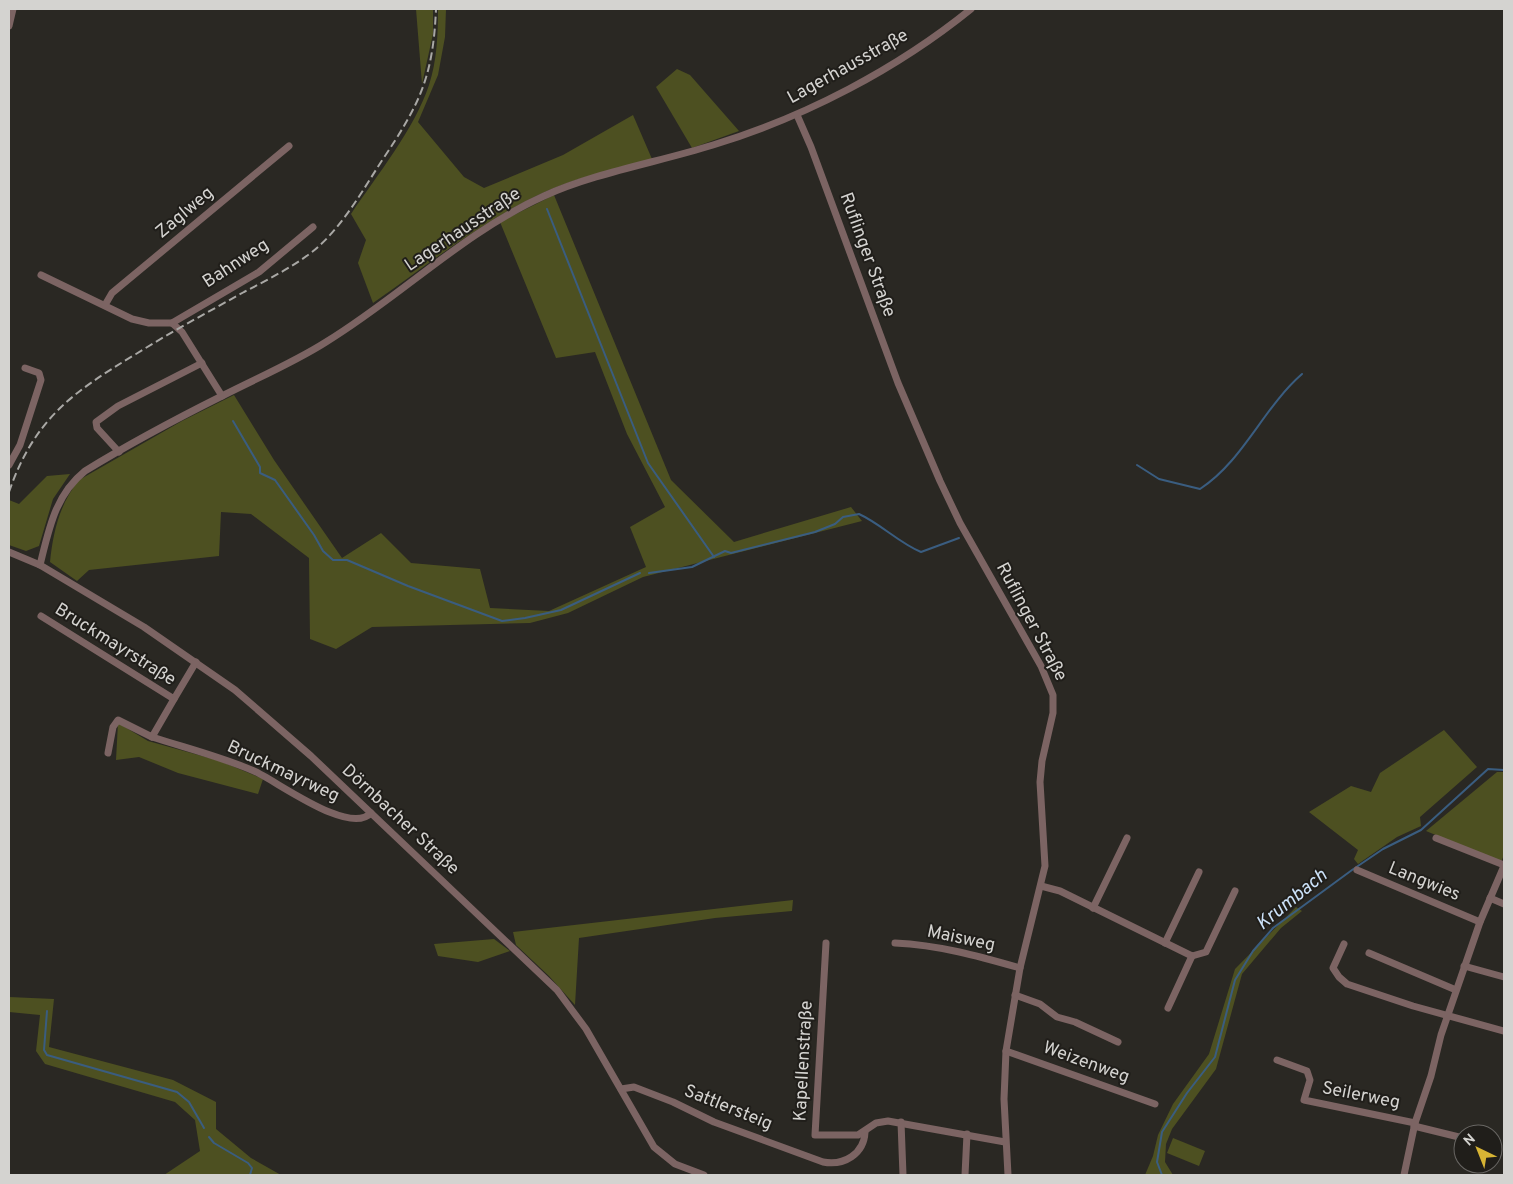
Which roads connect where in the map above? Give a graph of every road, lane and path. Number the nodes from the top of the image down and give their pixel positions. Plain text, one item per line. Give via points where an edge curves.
1 (13, 9) edge
2 (971, 9) edge
3 (9, 26) edge
4 (797, 114) junction
5 (288, 146) dead end
6 (313, 226) dead end
7 (41, 275) dead end
8 (105, 305) junction
9 (172, 323) junction
10 (202, 362) junction
11 (26, 368) dead end
12 (222, 396) junction
13 (119, 452) junction
14 (9, 465) edge
15 (9, 552) edge
16 (40, 565) junction
17 (41, 616) dead end
18 (196, 662) junction
19 (174, 699) junction
20 (152, 737) junction
21 (108, 752) dead end
22 (371, 813) junction
23 (1127, 838) dead end
24 (1436, 838) dead end
25 (1504, 866) edge
26 (1357, 870) dead end
27 (1199, 872) dead end
28 (1041, 886) junction
29 (1235, 890) dead end
30 (1490, 898) junction
31 (1504, 904) edge
32 (1093, 908) junction
33 (1480, 922) junction
34 (826, 942) dead end
35 (895, 943) dead end
36 (1165, 943) junction
37 (1344, 944) dead end
38 (1369, 953) dead end
39 (1192, 956) junction
40 (1464, 966) junction
41 (1020, 968) junction
42 (1504, 977) edge
43 (1456, 990) junction
44 (1015, 995) junction
45 (1168, 1008) dead end
46 (1447, 1016) junction
47 (1504, 1031) edge
48 (1118, 1042) dead end
49 (1006, 1051) junction
50 (1277, 1060) dead end
51 (621, 1089) junction
52 (1155, 1104) dead end
53 (901, 1122) junction
54 (1414, 1124) junction
55 (865, 1132) junction
56 (967, 1134) junction
57 (1453, 1135) edge
58 (1006, 1142) junction
59 (704, 1175) edge
60 (903, 1175) edge
61 (965, 1175) edge
62 (1008, 1175) edge
63 (1404, 1175) edge

1 - 3 street
2 - 4 street, Lagerhausstraße via 863,80
4 - 12 street, Lagerhausstraße via 716,145 584,182 533,201 490,226 323,344
4 - 28 street, Ruflinger Straße via 898,382 943,488 1051,688 1053,713 1040,782 1046,857
5 - 8 street, Zaglweg via 112,293
6 - 9 street, Bahnweg via 259,272
7 - 8 street
8 - 9 street via 141,321
9 - 10 street
10 - 12 street
10 - 13 street via 118,406 96,422 97,428
11 - 14 street via 39,373 41,380 20,445
12 - 13 street, Lagerhausstraße
13 - 16 street, Lagerhausstraße via 85,471 64,493 53,516
15 - 16 street, Dörnbacher Straße
16 - 18 street, Dörnbacher Straße
17 - 19 street, Bruckmayrstraße
18 - 19 street, Bruckmayrstraße
18 - 22 street, Dörnbacher Straße via 278,726
19 - 20 street, Bruckmayrstraße
20 - 21 street via 118,720 113,727
20 - 22 street, Bruckmayrweg via 255,772 294,796 336,814 359,820
22 - 51 street, Dörnbacher Straße via 557,990 581,1020
23 - 32 street
24 - 25 street
25 - 30 street
26 - 33 street, Langwies
27 - 36 street
28 - 32 street via 1060,891
28 - 41 street, Ruflinger Straße
29 - 39 street via 1206,952
30 - 31 street
30 - 33 street
32 - 36 street
33 - 40 street
34 - 55 street, Kapellenstraße via 815,1135
35 - 41 street, Maisweg via 956,950
36 - 39 street
37 - 46 street via 1333,968 1343,981
38 - 43 street
39 - 45 street
40 - 42 street
40 - 43 street
41 - 44 street, Ruflinger Straße
43 - 46 street
44 - 48 street via 1040,1004 1057,1017
44 - 49 street, Ruflinger Straße
46 - 47 street
46 - 54 street
49 - 52 street, Weizenweg
49 - 58 street, Ruflinger Straße
50 - 54 street, Seilerweg via 1307,1071 1310,1080 1304,1100
51 - 55 street, Sattlersteig via 634,1087 714,1122 823,1162 839,1162 853,1156 862,1145
51 - 59 street, Dörnbacher Straße via 657,1151 675,1164
53 - 55 street, Kapellenstraße via 879,1122
53 - 56 street, Kapellenstraße
53 - 60 street
54 - 57 street
54 - 63 street
56 - 58 street, Kapellenstraße
56 - 61 street
58 - 62 street, Ruflinger Straße

